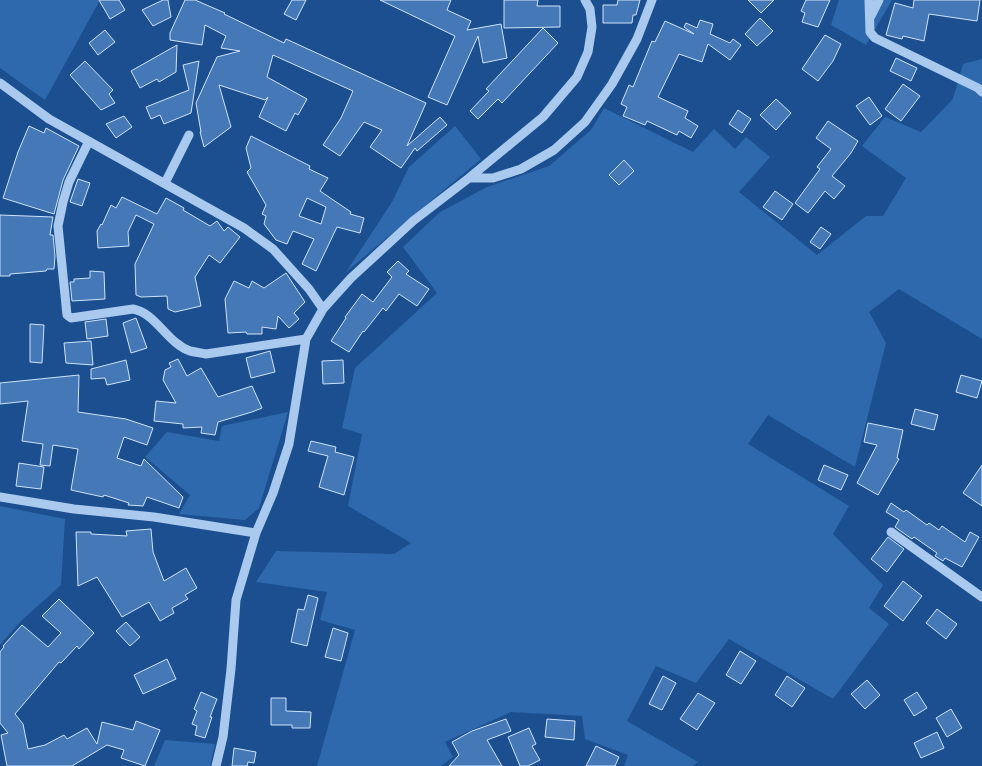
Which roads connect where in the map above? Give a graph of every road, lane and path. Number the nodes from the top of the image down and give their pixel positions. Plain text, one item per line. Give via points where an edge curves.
1 (585, 0) edge
2 (652, 0) edge
3 (869, 0) edge
4 (879, 0) edge
5 (869, 18) junction
6 (0, 83) edge
7 (982, 92) edge
8 (188, 135) dead end
9 (89, 141) junction
10 (469, 178) junction
11 (165, 183) junction
12 (323, 309) junction
13 (306, 339) junction
14 (0, 497) edge
15 (891, 532) dead end
16 (256, 533) junction
17 (982, 597) edge
18 (216, 766) edge

1 - 10 street via 590,9 592,28 588,52 577,77 543,117
2 - 10 street via 637,39 612,84 585,122 554,150 521,169 493,178
3 - 5 street
4 - 5 street
5 - 7 street via 874,38
6 - 9 street via 49,119
8 - 11 street
9 - 11 street
9 - 13 street via 69,182 58,226 67,315 71,318 142,310 178,344 206,354
10 - 12 street via 413,221 351,278
11 - 12 street via 244,228 273,249
12 - 13 street
13 - 16 street via 289,444
14 - 16 street
15 - 17 street
16 - 18 street via 236,600 230,678

